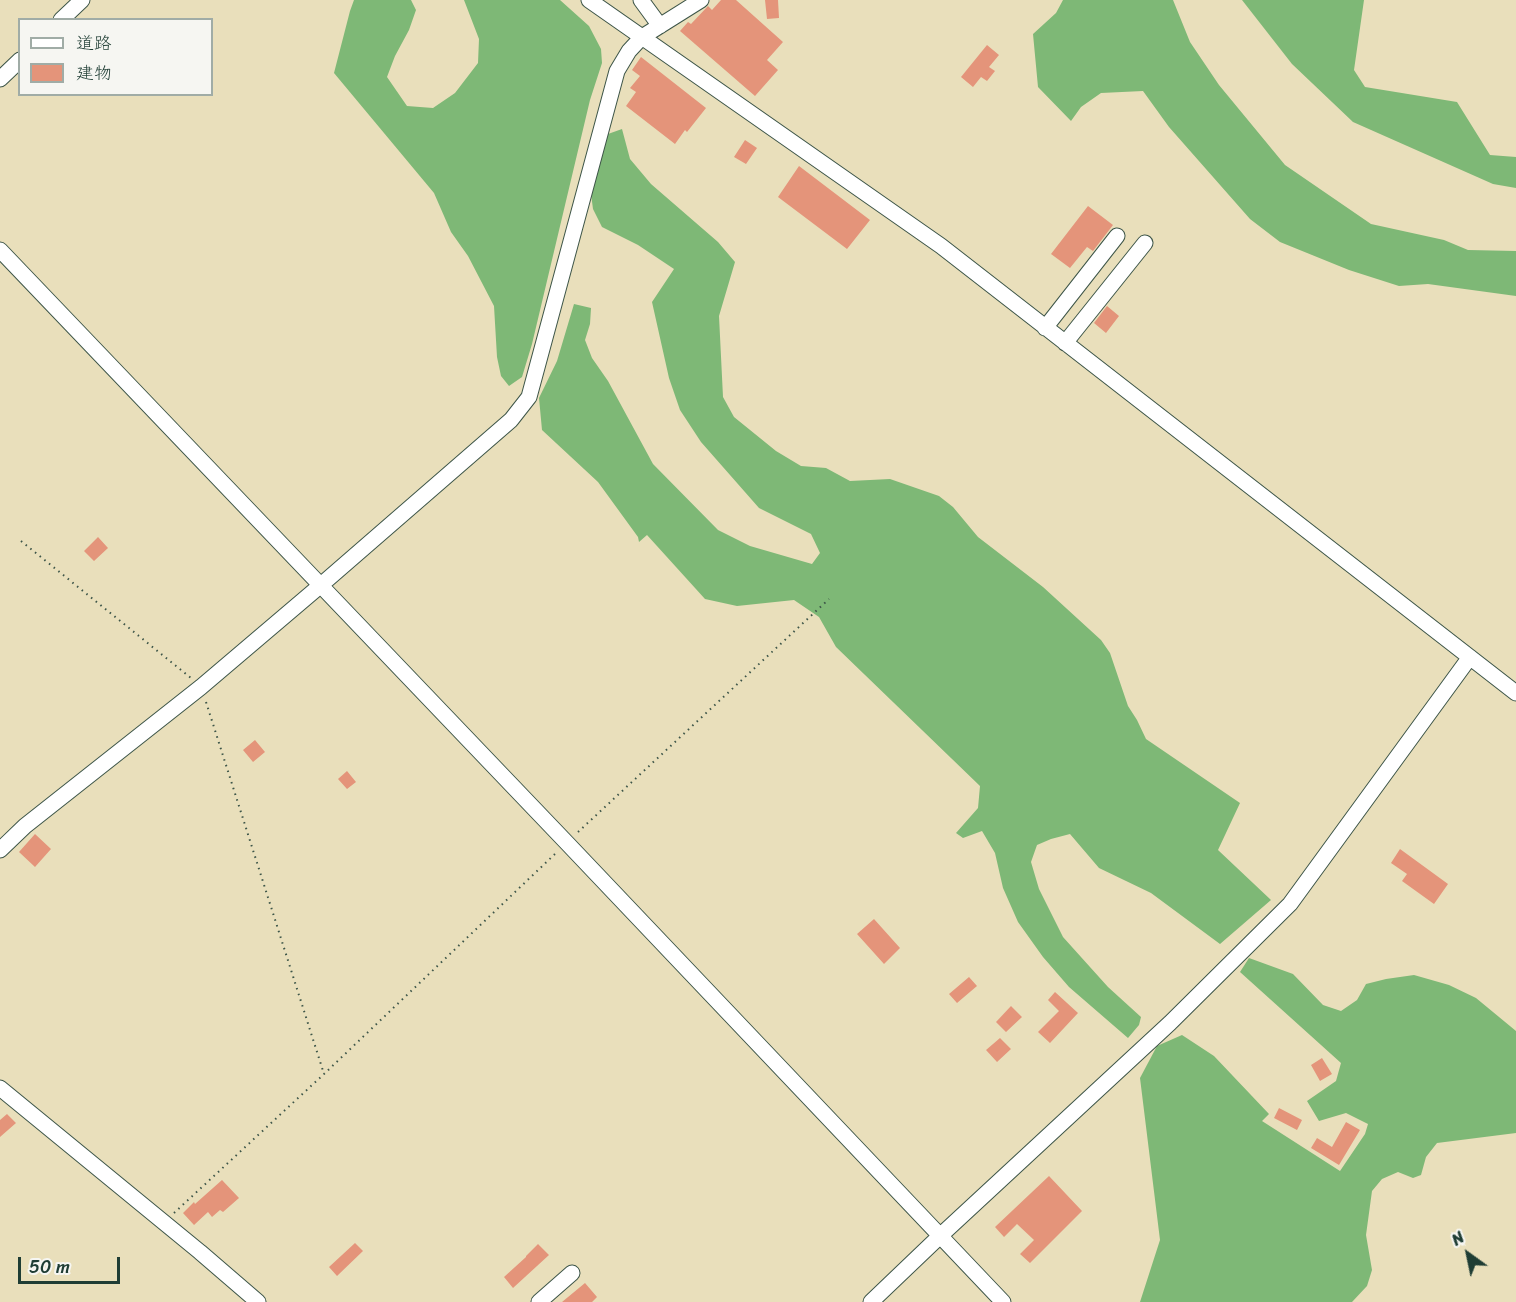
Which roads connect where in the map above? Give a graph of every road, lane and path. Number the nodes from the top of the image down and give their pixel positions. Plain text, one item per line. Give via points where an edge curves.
1 (82, 0) edge
2 (589, 0) edge
3 (641, 0) edge
4 (701, 0) edge
5 (63, 18) edge
6 (660, 26) junction
7 (642, 37) junction
8 (18, 62) edge
9 (0, 79) edge
10 (1117, 236) dead end
11 (1145, 243) dead end
12 (0, 250) edge
13 (1045, 328) junction
14 (1065, 343) junction
15 (21, 541) dead end
16 (321, 585) junction
17 (829, 598) dead end
18 (1470, 657) junction
19 (201, 687) junction
20 (1516, 693) edge
21 (567, 843) junction
22 (0, 850) edge
23 (324, 1074) junction
24 (0, 1088) edge
25 (163, 1223) junction
26 (940, 1236) junction
27 (572, 1273) dead end
28 (258, 1302) edge
29 (539, 1302) edge
30 (872, 1302) edge
31 (1003, 1302) edge

1 - 5 street
2 - 7 street
3 - 6 street
4 - 6 street
6 - 7 street
7 - 13 street via 941,246
7 - 16 street via 617,70 529,397 511,420
8 - 9 street
10 - 13 street
11 - 14 street
12 - 16 street
13 - 14 street
14 - 18 street
15 - 19 path
16 - 19 street
16 - 21 street
17 - 21 path
18 - 20 street
18 - 26 street via 1290,904 1170,1023
19 - 22 street
19 - 23 path
21 - 23 path
21 - 26 street
23 - 25 path
24 - 25 street
25 - 28 street
26 - 30 street
26 - 31 street
27 - 29 street

